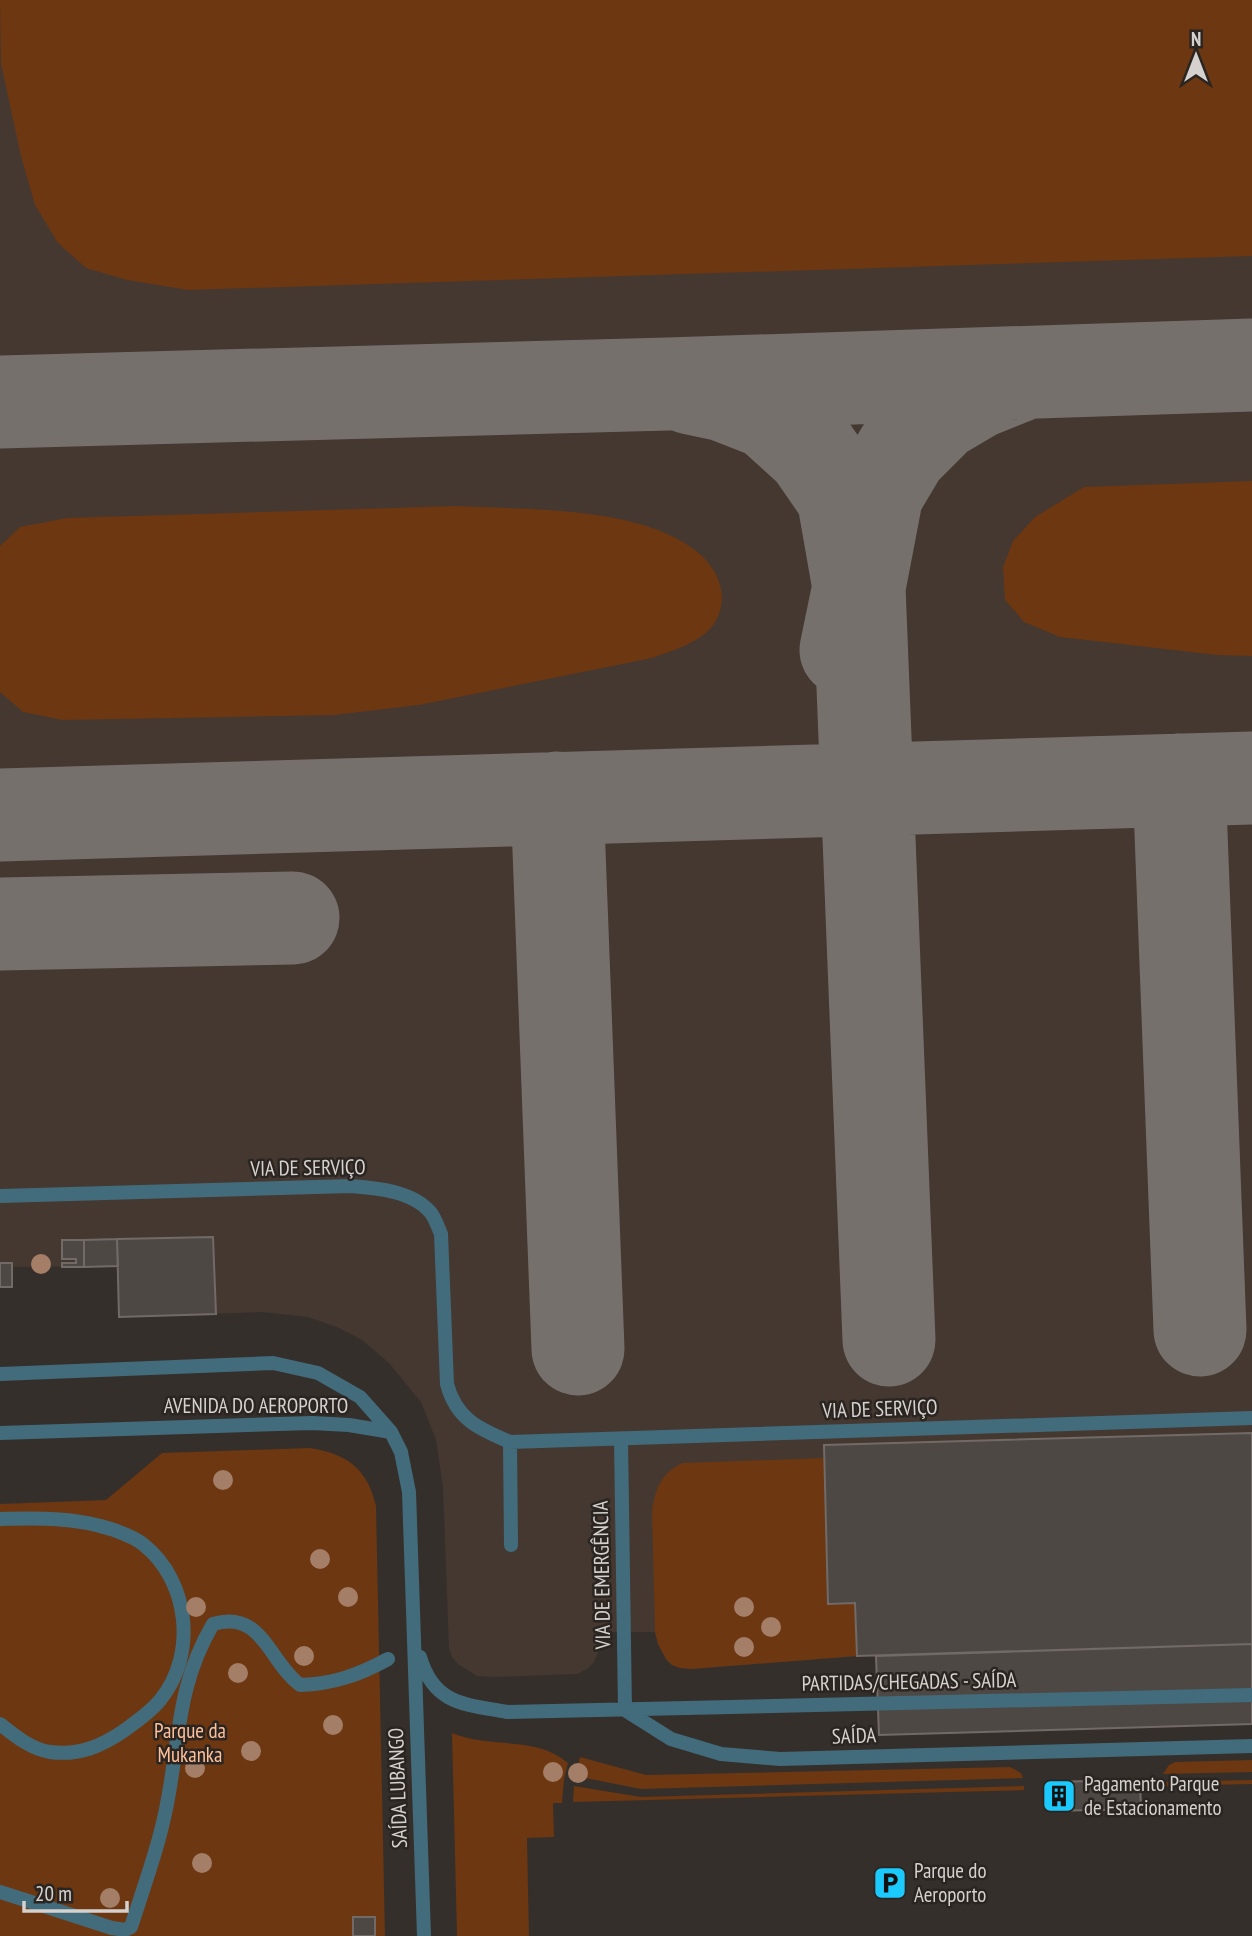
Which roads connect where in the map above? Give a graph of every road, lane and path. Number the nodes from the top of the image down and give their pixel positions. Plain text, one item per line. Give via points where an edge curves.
1 (0, 1196) edge
2 (0, 1374) edge
3 (1252, 1418) edge
4 (0, 1433) edge
5 (391, 1433) junction
6 (621, 1439) junction
7 (510, 1442) junction
8 (0, 1519) edge
9 (511, 1545) dead end
10 (415, 1639) junction
11 (388, 1659) dead end
12 (1252, 1695) edge
13 (625, 1710) junction
14 (566, 1712) joint
15 (0, 1724) edge
16 (1252, 1746) edge
17 (0, 1892) edge
18 (424, 1936) edge

1 - 7 street, VIA DE SERVIÇO via 351,1186 410,1197 431,1213 440,1234 450,1395 476,1426
2 - 5 street, AVENIDA DO AEROPORTO via 273,1363 318,1373 360,1397
3 - 6 street, VIA DE SERVIÇO
4 - 5 street, AVENIDA DO AEROPORTO via 312,1423
5 - 10 street, SAÍDA LUBANGO via 401,1452 409,1492
6 - 7 street, VIA DE SERVIÇO
6 - 13 street, VIA DE EMERGÊNCIA
7 - 9 street
8 - 15 street via 69,1519 114,1530 143,1544 172,1580 184,1623 182,1652 161,1700 98,1747 49,1752 17,1738
10 - 14 street, SAÍDA LUBANGO via 425,1674 437,1690 458,1703 507,1712
10 - 18 street, SAÍDA LUBANGO
11 - 17 street via 361,1673 300,1685 251,1628 239,1621 214,1624 190,1672 167,1806 131,1927 112,1928
12 - 13 street, PARTIDAS/CHEGADAS - SAÍDA
13 - 14 street, PARTIDAS/CHEGADAS - SAÍDA
13 - 16 street, SAÍDA via 671,1739 721,1754 780,1759

